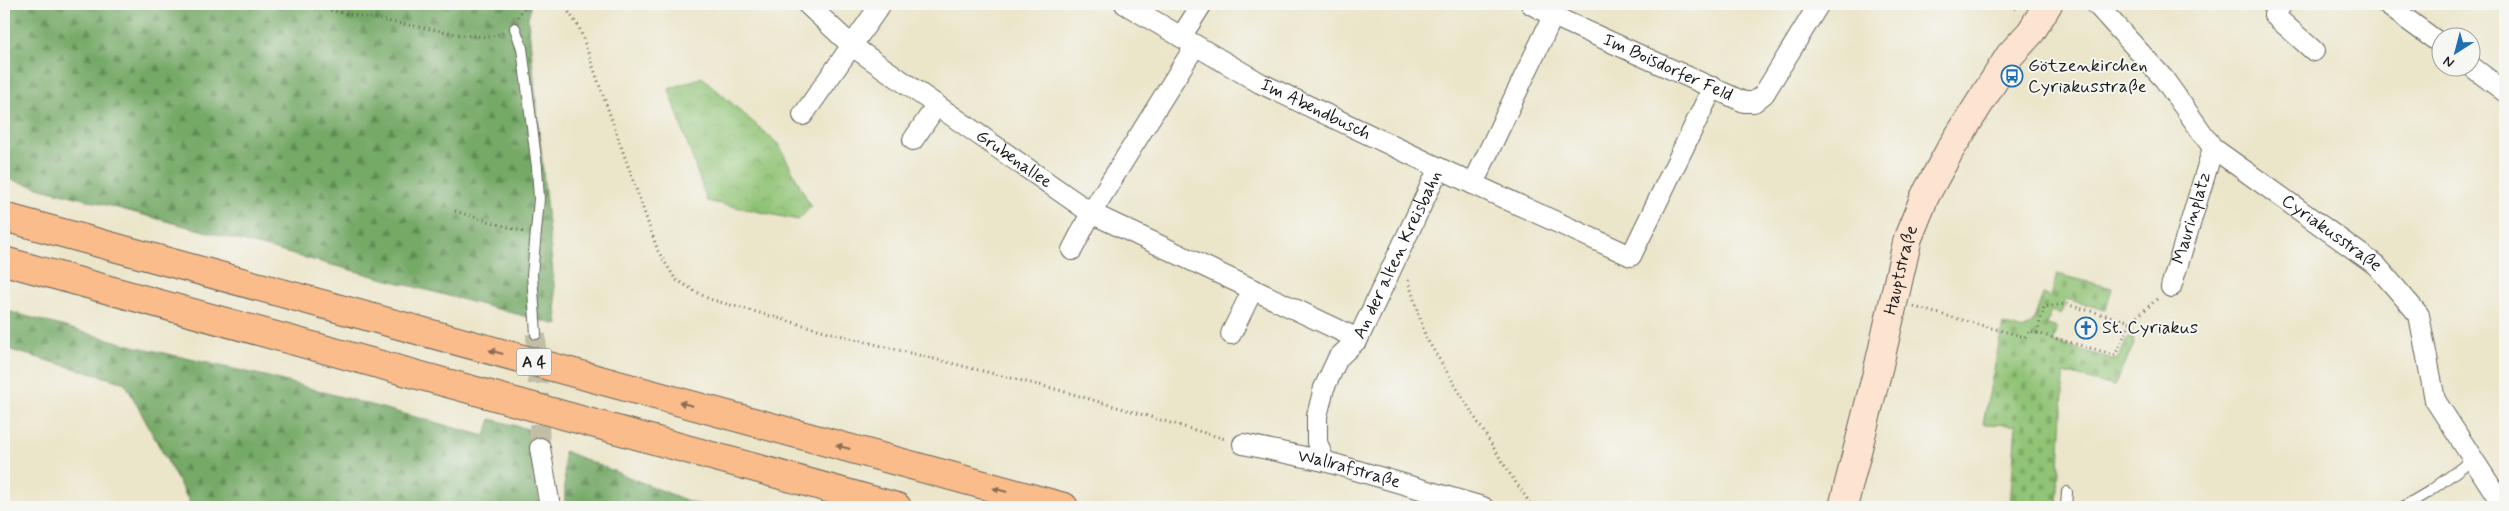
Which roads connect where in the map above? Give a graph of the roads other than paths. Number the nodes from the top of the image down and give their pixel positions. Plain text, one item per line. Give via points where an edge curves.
1 (807, 4) edge
2 (881, 4) edge
3 (1125, 4) edge
4 (1202, 4) edge
5 (1532, 4) edge
6 (1819, 4) edge
7 (2048, 4) edge
8 (2096, 4) edge
9 (2282, 4) edge
10 (2386, 4) edge
11 (2022, 6) edge
12 (1553, 16) junction
13 (516, 28) road end
14 (2432, 38) edge
15 (1188, 42) junction
16 (852, 46) junction
17 (2314, 50) dead end
18 (2010, 55) junction
19 (2482, 75) edge
20 (1713, 87) junction
21 (2505, 92) edge
22 (937, 105) junction
23 (803, 115) dead end
24 (913, 140) dead end
25 (2213, 148) junction
26 (1438, 170) junction
27 (1473, 184) junction
28 (1091, 214) junction
29 (4, 217) edge
30 (1072, 250) dead end
31 (4, 261) edge
32 (2171, 287) road end
33 (1253, 289) junction
34 (536, 334) tunnel mouth
35 (1230, 334) dead end
36 (1358, 339) junction
37 (1243, 444) road end
38 (540, 448) tunnel mouth
39 (2473, 459) junction
40 (1324, 461) junction
41 (2067, 492) dead end
42 (550, 507) edge
43 (897, 507) edge
44 (1064, 507) edge
45 (1483, 507) edge
46 (1843, 507) edge
47 (2066, 507) edge
48 (2403, 507) edge
49 (2504, 507) edge

1 - 16 street, Grubenallee
2 - 16 street
3 - 15 street, Im Abendbusch
4 - 15 street
5 - 12 street, Im Boisdorfer Feld
6 - 20 street, Im Boisdorfer Feld via 1764,94 1754,102 1744,102
7 - 18 main road, Hauptstraße via 2031,32
8 - 25 street, Cyriakusstraße via 2164,79
9 - 17 street via 2274,15
10 - 14 street
11 - 18 main road, Hauptstraße
12 - 20 street, Im Boisdorfer Feld
12 - 27 street, An der alten Kreisbahn
13 - 34 lane via 522,48 537,167 539,199 532,275
15 - 26 street, Im Abendbusch via 1260,83
15 - 28 street
16 - 22 street, Grubenallee
16 - 23 street
18 - 46 main road, Hauptstraße via 1950,150 1925,196 1908,238
19 - 21 street
20 - 27 street via 1631,256
22 - 24 street
22 - 28 street, Grubenallee
25 - 32 street, Maurinplatz
25 - 39 street, Cyriakusstraße via 2376,265 2419,315 2435,400
26 - 27 street, An der alten Kreisbahn
26 - 36 street, An der alten Kreisbahn
28 - 30 street
28 - 33 street, Grubenallee
44 -> 29 highway, A 4
31 - 43 highway, A 4
33 - 35 street
33 - 36 street, Grubenallee
36 - 40 street, An der alten Kreisbahn via 1338,358 1324,388 1317,416 1317,442
37 - 40 street, Wallrafstraße
38 - 42 street
39 - 48 lane
39 - 49 street, Cyriakusstraße
40 - 45 street, Wallrafstraße
41 - 47 lane

